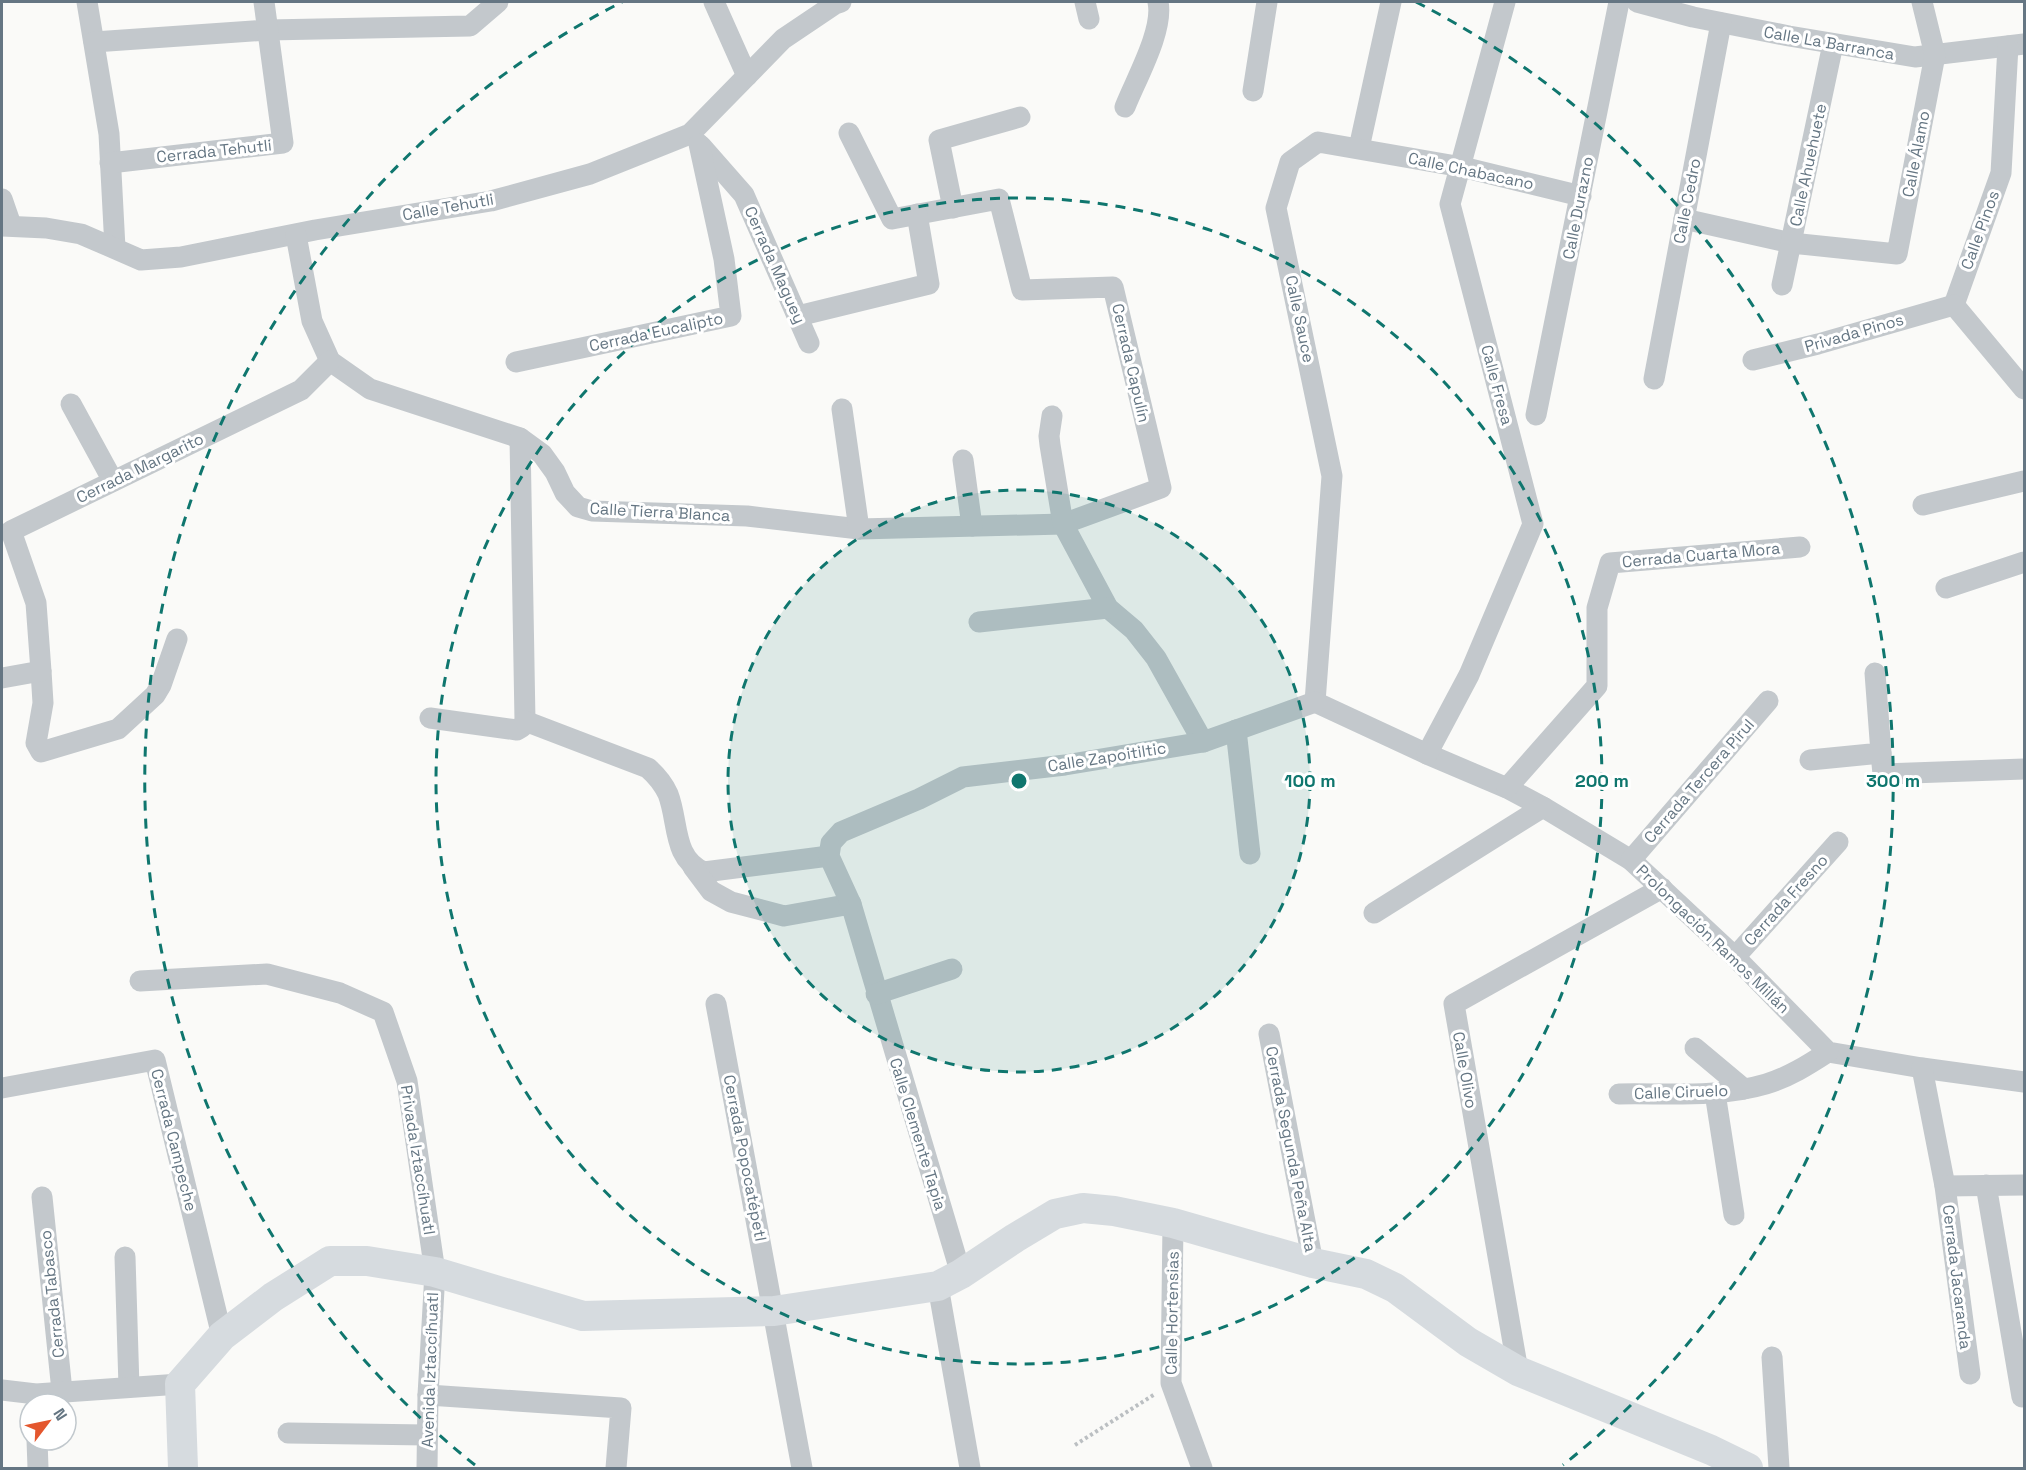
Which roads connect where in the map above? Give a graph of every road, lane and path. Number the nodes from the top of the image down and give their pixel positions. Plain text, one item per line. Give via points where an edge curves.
1 (87, 2) edge
2 (264, 2) edge
3 (498, 2) edge
4 (714, 2) edge
5 (842, 2) edge
6 (1158, 2) edge
7 (1267, 2) edge
8 (1390, 2) edge
9 (1505, 2) edge
10 (1619, 2) edge
11 (1637, 2) edge
12 (1922, 2) edge
13 (1721, 22) junction
14 (268, 30) junction
15 (93, 42) junction
16 (1833, 44) junction
17 (2016, 45) edge
18 (1935, 55) junction
19 (747, 76) junction
20 (1253, 91) dead end
21 (1125, 107) dead end
22 (1020, 117) dead end
23 (849, 133) dead end
24 (695, 139) junction
25 (1359, 148) junction
26 (111, 163) junction
27 (1462, 167) junction
28 (1581, 196) junction
29 (2, 199) edge
30 (953, 208) junction
31 (917, 214) junction
32 (1684, 219) junction
33 (6, 226) edge
34 (296, 235) junction
35 (1791, 243) junction
36 (115, 249) junction
37 (1782, 285) dead end
38 (1954, 304) junction
39 (798, 316) junction
40 (809, 343) dead end
41 (1753, 360) dead end
42 (330, 361) junction
43 (516, 362) dead end
44 (1654, 379) dead end
45 (2024, 387) edge
46 (71, 404) dead end
47 (842, 409) dead end
48 (1536, 415) dead end
49 (1052, 416) dead end
50 (520, 438) junction
51 (963, 460) dead end
52 (113, 480) junction
53 (2025, 481) edge
54 (1161, 488) joint
55 (1923, 505) dead end
56 (1063, 524) junction
57 (972, 526) junction
58 (859, 529) junction
59 (1800, 547) dead end
60 (2025, 562) edge
61 (1946, 588) dead end
62 (1108, 608) junction
63 (979, 622) dead end
64 (177, 639) dead end
65 (42, 671) junction
66 (1875, 673) dead end
67 (2, 678) edge
68 (1315, 702) junction
69 (1768, 702) dead end
70 (430, 718) dead end
71 (525, 721) junction
72 (1236, 730) junction
73 (1203, 742) junction
74 (1427, 754) junction
75 (1810, 760) dead end
76 (1882, 764) junction
77 (2025, 769) edge
78 (1507, 788) junction
79 (1543, 807) junction
80 (1838, 842) dead end
81 (1250, 854) dead end
82 (829, 856) junction
83 (1631, 860) junction
84 (693, 867) junction
85 (1662, 888) junction
86 (851, 904) junction
87 (1374, 913) dead end
88 (1735, 957) junction
89 (952, 969) dead end
90 (140, 981) dead end
91 (876, 994) junction
92 (716, 1004) dead end
93 (1269, 1034) dead end
94 (1695, 1048) dead end
95 (1828, 1053) junction
96 (1922, 1068) junction
97 (2025, 1082) edge
98 (2, 1088) edge
99 (1744, 1089) junction
100 (1715, 1093) junction
101 (1619, 1094) dead end
102 (1986, 1185) junction
103 (2025, 1185) edge
104 (1946, 1186) junction
105 (42, 1197) dead end
106 (1734, 1215) dead end
107 (1173, 1224) junction
108 (125, 1257) dead end
109 (1313, 1263) junction
110 (435, 1272) junction
111 (949, 1280) junction
112 (774, 1311) junction
113 (2018, 1333) edge
114 (222, 1336) junction
115 (1772, 1357) dead end
116 (1518, 1371) junction
117 (1970, 1374) dead end
118 (1172, 1383) junction
119 (180, 1384) junction
120 (129, 1387) junction
121 (2, 1390) edge
122 (62, 1391) junction
123 (59, 1392) edge
124 (18, 1394) edge
125 (428, 1395) junction
126 (2022, 1397) dead end
127 (288, 1433) dead end
128 (427, 1435) junction
129 (1075, 1445) dead end
130 (37, 1452) edge
131 (1713, 1459) edge
132 (38, 1468) edge
133 (183, 1468) edge
134 (427, 1468) edge
135 (616, 1468) edge
136 (802, 1468) edge
137 (970, 1468) edge
138 (1202, 1468) edge
139 (1749, 1468) edge
140 (1779, 1468) edge

1 - 15 street
2 - 14 street, Cerrada Tehutli
3 - 14 street via 470,26
4 - 19 street
5 - 19 street, Calle Tehutli via 783,39
6 - 21 street via 1158,27
7 - 20 street
8 - 25 street
9 - 27 street, Calle Fresa
10 - 28 street, Calle Durazno
11 - 13 street, Calle La Barranca
12 - 18 street
13 - 16 street, Calle La Barranca
13 - 32 street, Calle Cedro
14 - 15 street
14 - 26 street, Cerrada Tehutli via 283,143
15 - 26 street
16 - 18 street, Calle La Barranca via 1915,57
16 - 35 street, Calle Ahuehuete
17 - 18 street, Calle La Barranca
17 - 38 street, Calle Pinos via 2001,173
18 - 35 street, Calle Álamo via 1897,254
19 - 24 street, Calle Tehutli
22 - 30 street via 939,140
23 - 31 street, Cerrada Capulín via 892,219
24 - 34 street, Calle Tehutli via 491,201
24 - 39 street, Cerrada Maguey via 744,195
24 - 43 street, Cerrada Eucalipto via 724,259 731,316
25 - 27 street, Calle Chabacano
25 - 68 street, Calle Sauce via 1318,142 1290,162 1276,208 1332,476
26 - 36 street
27 - 28 street, Calle Chabacano
27 - 74 street, Calle Fresa via 1450,204 1533,524 1469,675
28 - 48 street, Calle Durazno
29 - 33 street
30 - 31 street, Cerrada Capulín
30 - 54 street, Cerrada Capulín via 999,200 1022,290 1113,287
31 - 39 street via 929,284
32 - 35 street
32 - 44 street, Calle Cedro
33 - 36 street, Calle Tehutli via 81,234
34 - 36 street, Calle Tehutli via 181,257 141,260
34 - 42 street via 312,321
35 - 37 street, Calle Ahuehuete
38 - 41 street, Privada Pinos
38 - 45 street
39 - 40 street, Cerrada Maguey
42 - 50 street, Calle Tierra Blanca via 370,389
42 - 52 street, Cerrada Margarito via 301,390
46 - 52 street
47 - 58 street
49 - 56 street via 1049,436
50 - 58 street, Calle Tierra Blanca via 542,454 578,507 592,511 747,516
50 - 71 street
51 - 57 street
52 - 65 street, Cerrada Margarito via 11,531 36,603
53 - 55 street
54 - 56 street, Calle Tierra Blanca
56 - 57 street, Calle Tierra Blanca
56 - 62 street
57 - 58 street, Calle Tierra Blanca
59 - 78 street, Cerrada Cuarta Mora via 1610,563 1597,608 1597,686
60 - 61 street
62 - 63 street
62 - 73 street via 1134,630 1155,658
64 - 65 street via 156,695 118,729 42,752 36,743 44,703
65 - 67 street
66 - 76 street
68 - 72 street, Calle Zapoitiltic
68 - 74 street, Prolongación Ramos Millán
69 - 83 street, Cerrada Tercera Pirul
70 - 71 street via 517,730
71 - 84 street via 648,768 668,794 683,855
72 - 73 street, Calle Zapoitiltic
72 - 81 street
73 - 82 street, Calle Zapoitiltic via 963,777 841,832 831,843
74 - 78 street, Prolongación Ramos Millán
75 - 76 street
76 - 77 street
78 - 79 street, Prolongación Ramos Millán
79 - 83 street, Prolongación Ramos Millán
79 - 87 street
80 - 88 street, Cerrada Fresno
82 - 84 street via 704,872
82 - 86 street
83 - 85 street, Prolongación Ramos Millán
84 - 86 street via 711,891 731,902 784,916
85 - 88 street, Prolongación Ramos Millán
85 - 116 street, Calle Olivo via 1454,1004
86 - 91 street, Calle Clemente Tapia
88 - 95 street, Prolongación Ramos Millán
89 - 91 street
90 - 110 street, Privada Iztaccíhuatl via 267,974 340,993 382,1012 407,1081
91 - 111 street, Calle Clemente Tapia
92 - 112 street, Cerrada Popocatépetl
93 - 109 street, Cerrada Segunda Peña Alta
94 - 99 street
95 - 96 street
95 - 99 street, Calle Ciruelo via 1797,1072
96 - 97 street
96 - 104 street
98 - 114 street, Cerrada Campeche via 155,1060
99 - 100 street, Calle Ciruelo
100 - 101 street, Calle Ciruelo
100 - 106 street
102 - 103 street, Cerrada Jacaranda
102 - 104 street, Cerrada Jacaranda
102 - 113 street
104 - 117 street, Cerrada Jacaranda
105 - 122 street, Cerrada Tabasco
107 - 109 street
107 - 111 street via 1083,1208 1055,1215
107 - 118 street, Calle Hortensias
108 - 120 street
109 - 116 street via 1366,1274 1395,1288 1468,1342
110 - 112 street via 583,1316
110 - 114 street via 367,1261 330,1262 273,1297
110 - 125 street, Avenida Iztaccíhuatl
111 - 112 street
111 - 137 street, Calle Clemente Tapia
112 - 136 street, Cerrada Popocatépetl
113 - 126 street
114 - 119 street
115 - 140 street
116 - 131 street
118 - 129 path
118 - 138 street, Calle Hortensias
119 - 120 street
119 - 133 street
120 - 122 street
121 - 124 street
122 - 123 street
125 - 128 street, Avenida Iztaccíhuatl
125 - 135 street via 621,1408
127 - 128 street
128 - 134 street, Avenida Iztaccíhuatl
130 - 132 street
131 - 139 street

